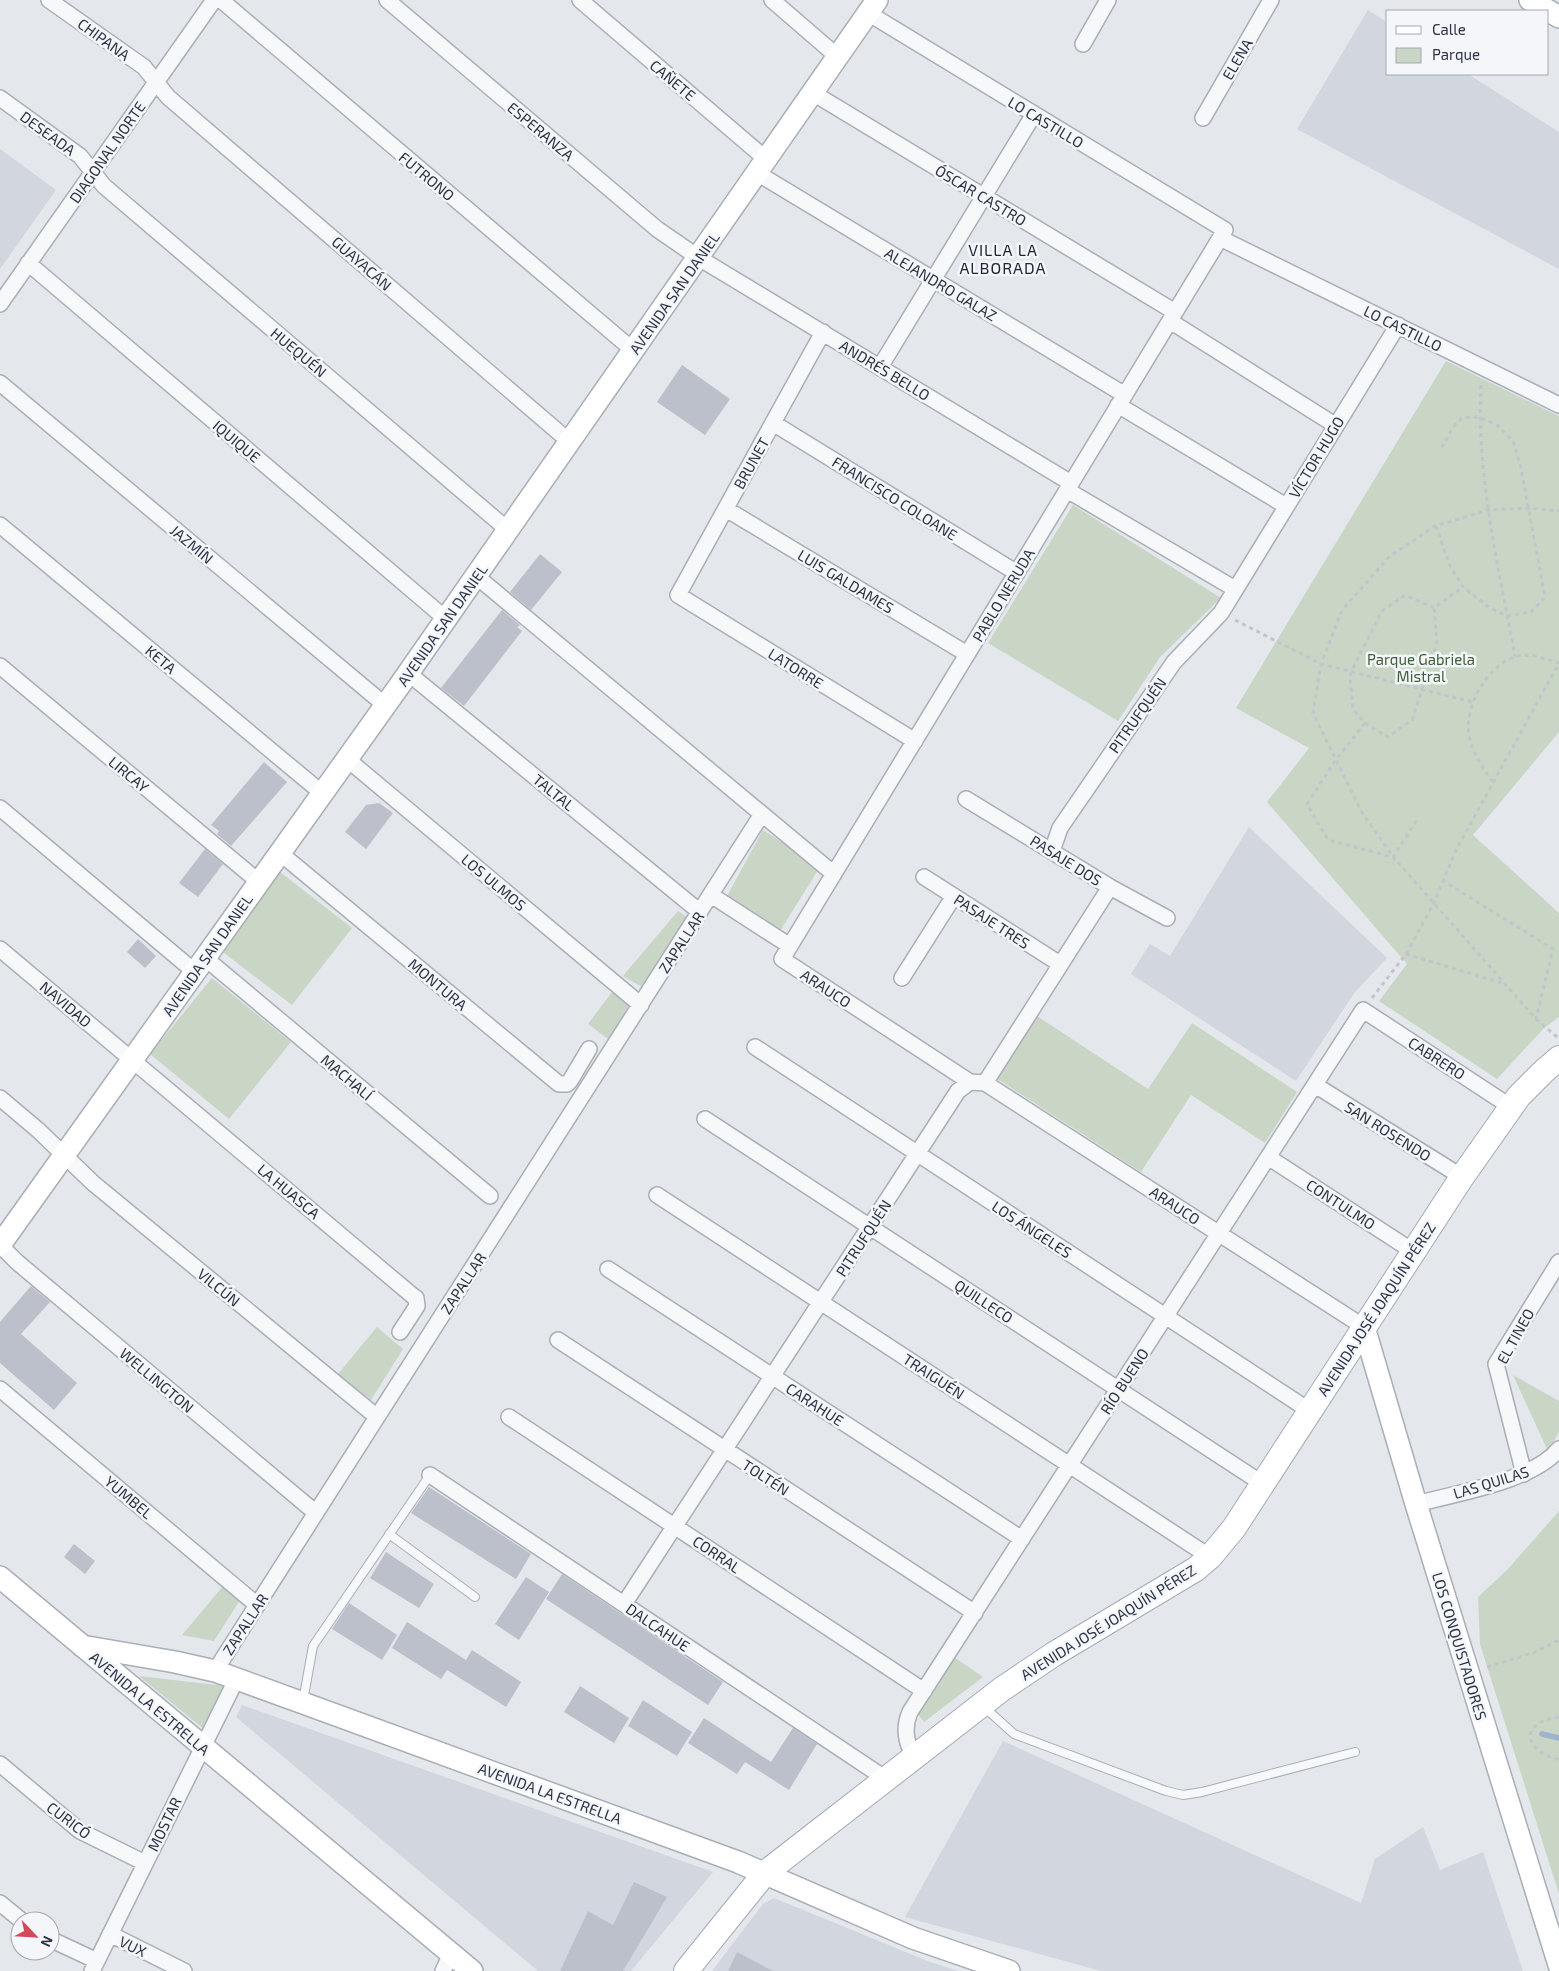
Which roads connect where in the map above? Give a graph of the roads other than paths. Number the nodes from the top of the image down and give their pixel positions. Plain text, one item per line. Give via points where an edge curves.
1 (49, 0) edge
2 (214, 0) edge
3 (221, 0) edge
4 (387, 0) edge
5 (580, 0) edge
6 (772, 0) edge
7 (1108, 0) edge
8 (1271, 0) edge
9 (1530, 0) edge
10 (873, 7) edge
11 (1548, 10) edge
12 (1083, 44) dead end
13 (838, 57) junction
14 (156, 82) junction
15 (813, 93) junction
16 (0, 98) edge
17 (1034, 114) junction
18 (1203, 118) dead end
19 (762, 166) junction
20 (92, 172) junction
21 (984, 196) junction
22 (1222, 234) junction
23 (699, 258) junction
24 (28, 263) junction
25 (933, 280) junction
26 (0, 304) edge
27 (1172, 317) junction
28 (1398, 325) junction
29 (823, 332) junction
30 (634, 351) junction
31 (880, 367) junction
32 (0, 383) edge
33 (1121, 400) junction
34 (1559, 405) edge
35 (773, 423) junction
36 (1335, 425) junction
37 (570, 442) junction
38 (1069, 486) junction
39 (1286, 506) junction
40 (726, 509) junction
41 (0, 525) edge
42 (508, 530) junction
43 (1016, 574) junction
44 (476, 576) junction
45 (1235, 589) junction
46 (678, 595) joint
47 (446, 619) junction
48 (967, 654) junction
49 (0, 666) edge
50 (408, 673) junction
51 (385, 705) junction
52 (915, 741) junction
53 (346, 759) junction
54 (322, 793) junction
55 (966, 799) dead end
56 (0, 808) edge
57 (762, 814) junction
58 (1052, 851) junction
59 (280, 853) junction
60 (834, 874) junction
61 (924, 877) dead end
62 (259, 882) junction
63 (1110, 887) junction
64 (711, 895) junction
65 (954, 896) junction
66 (700, 912) junction
67 (1167, 918) dead end
68 (790, 946) junction
69 (0, 948) edge
70 (782, 960) joint
71 (1060, 964) junction
72 (200, 965) junction
73 (902, 978) dead end
74 (641, 1004) junction
75 (1363, 1010) joint
76 (755, 1047) dead end
77 (590, 1049) dead end
78 (1559, 1058) edge
79 (133, 1059) junction
80 (977, 1083) junction
81 (1315, 1085) junction
82 (0, 1098) edge
83 (1512, 1107) junction
84 (705, 1119) dead end
85 (918, 1153) junction
86 (63, 1156) junction
87 (1268, 1157) junction
88 (1462, 1177) junction
89 (657, 1195) dead end
90 (490, 1196) dead end
91 (870, 1227) junction
92 (1219, 1234) junction
93 (0, 1245) edge
94 (1414, 1252) junction
95 (1559, 1262) edge
96 (608, 1269) dead end
97 (821, 1302) junction
98 (1166, 1316) junction
99 (1364, 1327) junction
100 (400, 1332) dead end
101 (558, 1340) dead end
102 (772, 1376) junction
103 (0, 1389) edge
104 (1118, 1389) junction
105 (1310, 1410) junction
106 (377, 1417) junction
107 (509, 1417) dead end
108 (725, 1449) junction
109 (1559, 1449) edge
110 (1070, 1465) junction
111 (1524, 1474) junction
112 (430, 1475) joint
113 (1263, 1484) junction
114 (1416, 1504) junction
115 (316, 1513) junction
116 (674, 1526) junction
117 (389, 1534) junction
118 (1022, 1539) junction
119 (1210, 1557) junction
120 (0, 1577) edge
121 (475, 1597) dead end
122 (624, 1604) junction
123 (257, 1605) junction
124 (974, 1612) junction
125 (82, 1646) junction
126 (215, 1671) junction
127 (237, 1678) junction
128 (924, 1691) junction
129 (303, 1703) junction
130 (982, 1705) junction
131 (202, 1747) junction
132 (1355, 1752) dead end
133 (914, 1758) junction
134 (0, 1764) edge
135 (886, 1779) junction
136 (145, 1863) junction
137 (765, 1873) junction
138 (0, 1903) edge
139 (10, 1911) edge
140 (110, 1934) junction
141 (60, 1946) edge
142 (447, 1962) edge
143 (1559, 1965) edge
144 (94, 1966) edge
145 (184, 1971) edge
146 (472, 1971) edge
147 (686, 1971) edge
148 (1009, 1971) edge

1 - 14 street, CHIPANA via 144,68
2 - 14 street, DIAGONAL NORTE
3 - 30 street, FUTRONO
4 - 23 street, ESPERANZA via 657,229
5 - 19 street, CAÑETE
6 - 13 street
7 - 12 street
8 - 18 street, ELENA
9 - 11 street
10 - 13 street, AVENIDA SAN DANIEL
10 - 17 street, LO CASTILLO
13 - 15 street, AVENIDA SAN DANIEL
14 - 20 street, DIAGONAL NORTE
14 - 37 street, GUAYACÁN via 168,96
15 - 19 street, AVENIDA SAN DANIEL
15 - 21 street, ÓSCAR CASTRO
16 - 20 street, DESEADA via 80,156
17 - 21 street
17 - 22 street, LO CASTILLO
19 - 23 street, AVENIDA SAN DANIEL
19 - 25 street, ALEJANDRO GALAZ
20 - 24 street, DIAGONAL NORTE
20 - 42 street, HUEQUÉN via 104,186
21 - 25 street
21 - 27 street, ÓSCAR CASTRO
22 - 27 street, PABLO NERUDA
22 - 28 street, LO CASTILLO
23 - 29 street, ANDRÉS BELLO
23 - 30 street, AVENIDA SAN DANIEL
24 - 26 street, DIAGONAL NORTE
24 - 47 street, IQUIQUE
25 - 31 street
25 - 33 street, ALEJANDRO GALAZ
27 - 33 street, PABLO NERUDA
27 - 36 street, ÓSCAR CASTRO
28 - 34 street, LO CASTILLO
28 - 36 street, VÍCTOR HUGO
29 - 31 street, ANDRÉS BELLO
29 - 35 street, BRUNET
30 - 37 street, AVENIDA SAN DANIEL
31 - 38 street, ANDRÉS BELLO
32 - 51 street, JAZMÍN
33 - 38 street, PABLO NERUDA
33 - 39 street, ALEJANDRO GALAZ
35 - 40 street, BRUNET
35 - 43 street, FRANCISCO COLOANE
36 - 39 street, VÍCTOR HUGO
37 - 42 street, AVENIDA SAN DANIEL
38 - 43 street, PABLO NERUDA
38 - 45 street, ANDRÉS BELLO
39 - 45 street, VÍCTOR HUGO
40 - 46 street, BRUNET
40 - 48 street, LUIS GALDAMES
41 - 54 street, KETA
42 - 44 street, AVENIDA SAN DANIEL
43 - 48 street, PABLO NERUDA
44 - 47 street, AVENIDA SAN DANIEL
44 - 57 street
45 - 58 street, PITRUFQUÉN via 1221,612 1174,662 1060,828
46 - 52 street, LATORRE
47 - 50 street, AVENIDA SAN DANIEL
48 - 52 street, PABLO NERUDA
49 - 62 street, LIRCAY
50 - 51 street, AVENIDA SAN DANIEL
50 - 66 street, TALTAL
51 - 53 street, AVENIDA SAN DANIEL
52 - 60 street, PABLO NERUDA
53 - 54 street, AVENIDA SAN DANIEL
53 - 74 street, LOS ULMOS
54 - 59 street, AVENIDA SAN DANIEL
55 - 58 street, PASAJE DOS
56 - 72 street, MACHALÍ
57 - 60 street
57 - 64 street, ZAPALLAR
58 - 63 street, PASAJE DOS
59 - 62 street, AVENIDA SAN DANIEL
59 - 77 street, MONTURA via 559,1084 570,1081
60 - 68 street, PABLO NERUDA
61 - 65 street, PASAJE TRES
62 - 72 street, AVENIDA SAN DANIEL
63 - 67 street, PASAJE DOS
63 - 71 street, PITRUFQUÉN
64 - 66 street, ZAPALLAR
64 - 68 street, ZAPALLAR
65 - 71 street, PASAJE TRES
65 - 73 street
66 - 74 street, ZAPALLAR
68 - 70 street, PABLO NERUDA
69 - 79 street, NAVIDAD
70 - 80 street, ARAUCO
71 - 80 street, PITRUFQUÉN
72 - 79 street, AVENIDA SAN DANIEL
72 - 90 street, MACHALÍ
74 - 106 street, ZAPALLAR
75 - 81 street, RÍO BUENO
75 - 83 street, CABRERO
76 - 85 street, LOS ÁNGELES
78 - 83 main road, AVENIDA JOSÉ JOAQUÍN PÉREZ via 1531,1083
79 - 86 street, AVENIDA SAN DANIEL
79 - 100 street, LA HUASCA via 416,1298 417,1306
80 - 85 street, PITRUFQUÉN via 958,1091
80 - 92 street, ARAUCO
81 - 87 street, RÍO BUENO
81 - 88 street, SAN ROSENDO
82 - 86 street, VILCÚN
83 - 88 main road, AVENIDA JOSÉ JOAQUÍN PÉREZ
84 - 91 street, QUILLECO
85 - 91 street, PITRUFQUÉN
85 - 98 street, LOS ÁNGELES
86 - 93 street, AVENIDA SAN DANIEL
86 - 106 street, VILCÚN
87 - 92 street, RÍO BUENO
87 - 94 street, CONTULMO
88 - 94 main road, AVENIDA JOSÉ JOAQUÍN PÉREZ
89 - 97 street, TRAIGUÉN
91 - 97 street, PITRUFQUÉN
91 - 104 street, QUILLECO
92 - 98 street, RÍO BUENO
92 - 99 street, ARAUCO
93 - 115 street, WELLINGTON
94 - 99 main road, AVENIDA JOSÉ JOAQUÍN PÉREZ
95 - 111 street, EL TINEO via 1496,1364
96 - 102 street, CARAHUE
97 - 102 street, PITRUFQUÉN
97 - 110 street, TRAIGUÉN
98 - 104 street, RÍO BUENO
98 - 105 street, LOS ÁNGELES
99 - 105 main road, AVENIDA JOSÉ JOAQUÍN PÉREZ
99 - 114 street, LOS CONQUISTADORES
101 - 108 street, TOLTÉN
102 - 108 street, PITRUFQUÉN
102 - 118 street, CARAHUE
103 - 123 street, YUMBEL
104 - 110 street, RÍO BUENO
104 - 113 street, QUILLECO
105 - 113 main road, AVENIDA JOSÉ JOAQUÍN PÉREZ
106 - 115 street, ZAPALLAR
107 - 116 street, CORRAL
108 - 116 street, PITRUFQUÉN
108 - 124 street, TOLTÉN
109 - 111 street, LAS QUILAS via 1546,1462
110 - 118 street, RÍO BUENO
110 - 119 street, TRAIGUÉN
111 - 114 street, LAS QUILAS
112 - 117 lane
112 - 122 street, DALCAHUE
113 - 119 main road, AVENIDA JOSÉ JOAQUÍN PÉREZ
114 - 143 street, LOS CONQUISTADORES
115 - 123 street, ZAPALLAR
116 - 122 street, PITRUFQUÉN
116 - 128 street, CORRAL
117 - 121 lane
117 - 129 lane via 313,1646
118 - 124 street, RÍO BUENO
119 - 130 main road, AVENIDA JOSÉ JOAQUÍN PÉREZ via 1187,1575 1030,1670
120 - 125 street, AVENIDA LA ESTRELLA
122 - 135 street, DALCAHUE
123 - 126 street, ZAPALLAR
124 - 128 street, RÍO BUENO
125 - 126 street, AVENIDA LA ESTRELLA
125 - 131 street, AVENIDA LA ESTRELLA
126 - 127 street, AVENIDA LA ESTRELLA
127 - 129 street, AVENIDA LA ESTRELLA
127 - 131 street, MOSTAR
128 - 133 street, RÍO BUENO via 910,1712 906,1727
129 - 137 street, AVENIDA LA ESTRELLA
130 - 132 lane via 1014,1734 1166,1791 1184,1794
130 - 133 main road, AVENIDA JOSÉ JOAQUÍN PÉREZ
131 - 136 street, MOSTAR
131 - 142 street, AVENIDA LA ESTRELLA
133 - 135 main road, AVENIDA JOSÉ JOAQUÍN PÉREZ
134 - 136 street, CURICÓ via 80,1831
135 - 137 main road, AVENIDA JOSÉ JOAQUÍN PÉREZ
136 - 140 street, MOSTAR
137 - 147 main road, AVENIDA JOSÉ JOAQUÍN PÉREZ
137 - 148 street, AVENIDA LA ESTRELLA via 913,1938
138 - 139 street
140 - 144 street, MOSTAR
140 - 145 street, VUX
141 - 144 street
142 - 146 street, AVENIDA LA ESTRELLA

